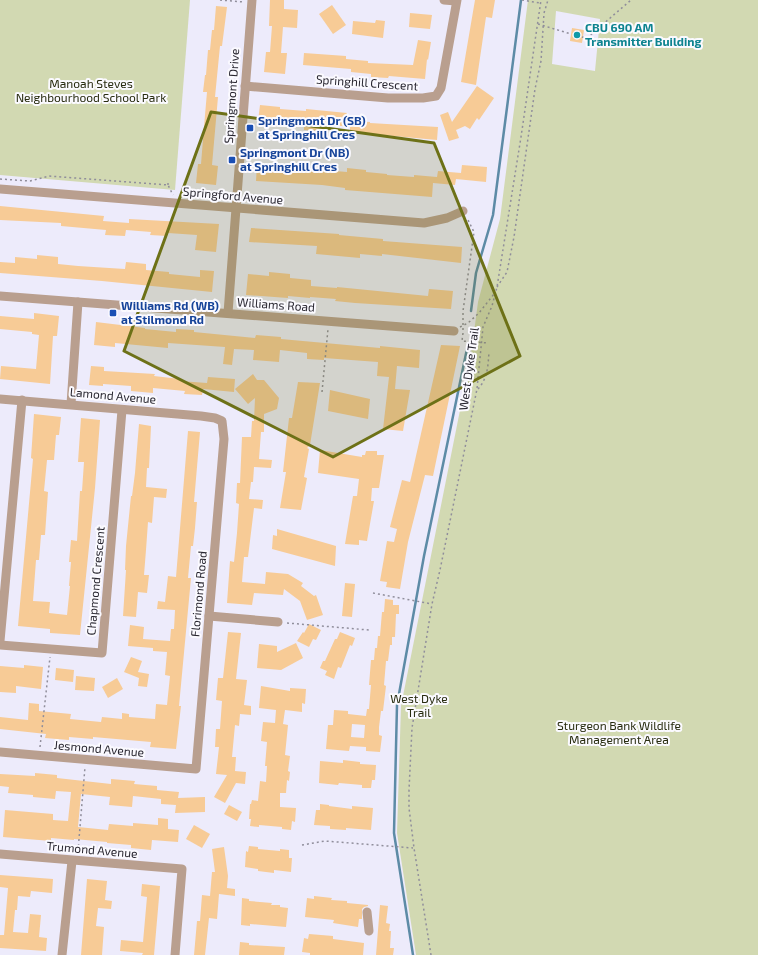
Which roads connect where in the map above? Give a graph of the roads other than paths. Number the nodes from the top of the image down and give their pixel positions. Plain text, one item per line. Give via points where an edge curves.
1 (444, 0) edge
2 (248, 1) edge
3 (457, 1) edge
4 (245, 86) junction
5 (0, 189) edge
6 (237, 208) junction
7 (463, 211) road end
8 (0, 296) edge
9 (78, 302) junction
10 (228, 313) junction
11 (454, 331) dead end
12 (0, 399) edge
13 (22, 400) junction
14 (71, 404) junction
15 (122, 410) junction
16 (222, 421) joint
17 (209, 616) junction
18 (278, 622) road end
19 (0, 641) edge
20 (0, 645) edge
21 (0, 752) edge
22 (196, 770) joint
23 (0, 854) edge
24 (74, 861) junction
25 (367, 912) dead end
26 (369, 931) dead end
27 (62, 955) edge
28 (175, 955) edge

1 - 3 street
2 - 4 street, Springmont Drive
3 - 4 street, Springhill Crescent via 441,88 432,98 388,98
4 - 6 street, Springmont Drive
5 - 6 street, Springford Avenue
6 - 7 street, Springford Avenue via 424,223
6 - 10 street, Springmont Drive
8 - 9 street, Williams Road
9 - 10 street, Williams Road
9 - 14 street
10 - 11 street, Williams Road
12 - 13 street, Lamond Avenue
13 - 14 street, Lamond Avenue
13 - 19 street
14 - 15 street, Lamond Avenue
15 - 16 street, Lamond Avenue via 201,416
15 - 20 street, Chapmond Crescent via 102,653
16 - 17 street, Florimond Road via 224,439
17 - 18 street
17 - 22 street, Florimond Road
21 - 22 street, Jesmond Avenue
23 - 24 street, Trumond Avenue
24 - 27 street
24 - 28 street, Trumond Avenue via 182,870
25 - 26 street

